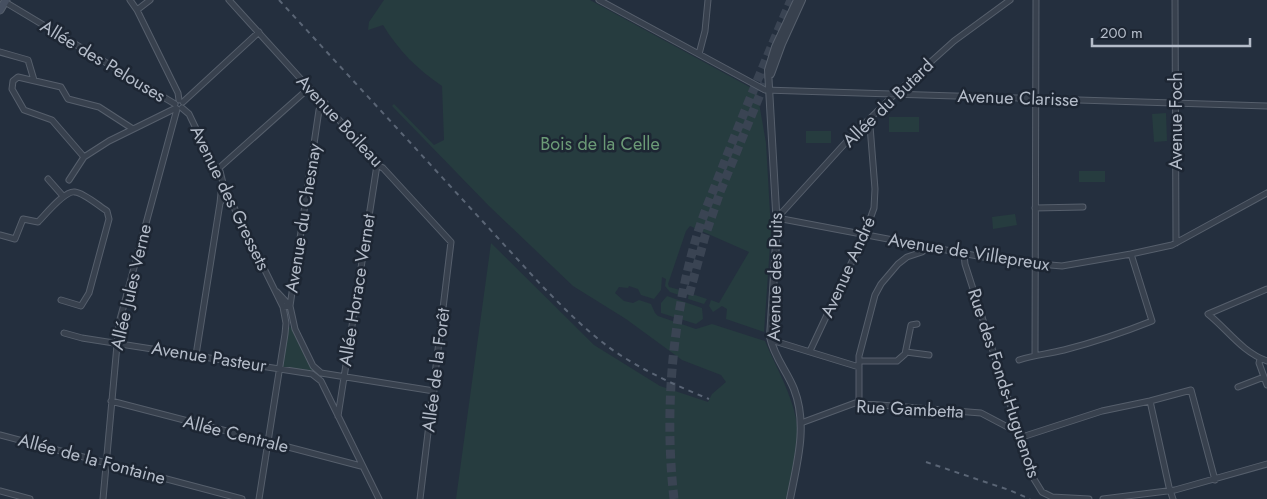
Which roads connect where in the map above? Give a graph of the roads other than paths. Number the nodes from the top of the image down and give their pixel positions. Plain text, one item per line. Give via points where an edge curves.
1 (129, 0) edge
2 (150, 0) edge
3 (229, 0) edge
4 (599, 0) edge
5 (613, 0) edge
6 (708, 0) edge
7 (797, 0) edge
8 (802, 0) edge
9 (1010, 0) edge
10 (1036, 0) edge
11 (1175, 0) edge
12 (3, 1) edge
13 (611, 6) junction
14 (0, 10) edge
15 (137, 10) junction
16 (259, 32) junction
17 (0, 52) edge
18 (699, 54) junction
19 (769, 78) junction
20 (34, 80) junction
21 (309, 88) junction
22 (769, 90) junction
23 (895, 94) junction
24 (1035, 99) junction
25 (325, 103) junction
26 (1176, 104) junction
27 (179, 105) junction
28 (1267, 106) edge
29 (866, 122) junction
30 (133, 129) junction
31 (84, 157) junction
32 (377, 165) junction
33 (218, 169) junction
34 (48, 179) dead end
35 (69, 180) dead end
36 (224, 187) junction
37 (1267, 193) edge
38 (63, 196) junction
39 (230, 196) junction
40 (220, 203) junction
41 (1083, 207) dead end
42 (1035, 208) junction
43 (777, 218) junction
44 (0, 236) edge
45 (864, 236) junction
46 (451, 242) joint
47 (1176, 243) junction
48 (926, 248) junction
49 (964, 254) junction
50 (1131, 254) junction
51 (1035, 264) junction
52 (1267, 288) edge
53 (275, 289) junction
54 (60, 300) dead end
55 (290, 306) junction
56 (284, 310) junction
57 (916, 324) dead end
58 (286, 328) junction
59 (294, 328) junction
60 (64, 333) dead end
61 (771, 340) junction
62 (116, 343) junction
63 (810, 352) junction
64 (906, 352) junction
65 (1035, 354) junction
66 (196, 355) junction
67 (929, 355) dead end
68 (1260, 358) junction
69 (1019, 360) dead end
70 (1267, 361) edge
71 (859, 364) junction
72 (279, 368) junction
73 (344, 377) junction
74 (1264, 377) junction
75 (1267, 385) edge
76 (1238, 387) dead end
77 (434, 392) junction
78 (1150, 401) junction
79 (111, 402) junction
80 (859, 403) junction
81 (338, 416) junction
82 (802, 423) junction
83 (0, 435) edge
84 (1019, 435) junction
85 (268, 443) junction
86 (105, 463) junction
87 (1267, 464) edge
88 (362, 466) junction
89 (1215, 480) junction
90 (0, 491) edge
91 (1170, 491) junction
92 (30, 499) edge
93 (102, 499) edge
94 (242, 499) edge
95 (259, 499) edge
96 (379, 499) edge
97 (420, 499) edge
98 (790, 499) edge
99 (1089, 499) edge
100 (1103, 499) edge
101 (1173, 499) edge

1 - 15 street, Avenue des Gressets
2 - 15 street
3 - 16 street, Avenue Boileau
4 - 13 street
5 - 13 street
6 - 18 street
7 - 19 street, Avenue des Puits via 772,55
8 - 19 street, Avenue des Puits
9 - 23 street, Allée du Butard via 954,41
10 - 24 street
11 - 26 street, Avenue Foch
12 - 14 main road
12 - 27 street, Allée des Pelouses
13 - 18 street
15 - 27 street, Avenue des Gressets via 178,92
16 - 21 street, Avenue Boileau
16 - 27 street
17 - 20 street via 28,60
18 - 22 street
19 - 22 street, Avenue des Puits
20 - 30 street via 61,87 68,99 99,107
20 - 31 street via 18,77 13,81 12,89 24,110 52,120
21 - 25 street, Avenue Boileau
21 - 33 street
22 - 23 street, Avenue Clarisse
22 - 43 street, Avenue des Puits
23 - 24 street, Avenue Clarisse
23 - 29 street, Allée du Butard
24 - 26 street, Avenue Clarisse
24 - 42 street
25 - 32 street, Avenue Boileau
25 - 55 street, Avenue du Chesnay via 319,110
26 - 28 street, Avenue Clarisse
26 - 47 street, Avenue Foch
27 - 30 street
27 - 33 street, Avenue des Gressets via 189,114
27 - 62 street, Allée Jules Verne
29 - 43 street, Allée du Butard
29 - 45 street, Avenue André via 870,126 876,189 874,208
30 - 31 street
31 - 35 street
32 - 46 street, Avenue Boileau
32 - 73 street, Allée Horace Vernet
33 - 36 street, Avenue des Gressets
34 - 38 street
36 - 39 street, Avenue des Gressets
36 - 40 street
37 - 47 street, Avenue de Villepreux
38 - 44 street via 38,222 23,219 15,239
38 - 54 street via 77,192 107,211 108,219 90,293 80,306
39 - 40 street
39 - 53 street, Avenue des Gressets
40 - 66 street
41 - 42 street
42 - 51 street
43 - 45 street, Avenue de Villepreux
43 - 61 street, Avenue des Puits
45 - 48 street, Avenue de Villepreux
45 - 63 street, Avenue André
46 - 77 street, Allée de la Forêt
47 - 50 street, Avenue de Villepreux
48 - 49 street, Avenue de Villepreux
48 - 71 street via 898,264 875,294
49 - 51 street, Avenue de Villepreux
49 - 84 street, Rue des Fonds-Huguenots
50 - 51 street, Avenue de Villepreux via 1062,266
50 - 65 street via 1152,321 1108,338
51 - 65 street
52 - 68 street via 1208,314 1241,346
53 - 55 street, Avenue des Gressets
53 - 56 street, Avenue des Gressets
55 - 56 street
55 - 59 street
56 - 58 street, Avenue du Chesnay
57 - 64 street via 911,325
58 - 59 street
58 - 72 street, Avenue du Chesnay
59 - 73 street via 313,366 325,374
60 - 62 street, Avenue Pasteur
61 - 63 street
61 - 82 street, Avenue des Puits via 794,389
62 - 66 street, Avenue Pasteur
62 - 79 street, Allée Jules Verne
63 - 71 street
64 - 67 street
64 - 71 street via 897,361
65 - 69 street
66 - 72 street, Avenue Pasteur
68 - 70 street
68 - 74 street
71 - 80 street
72 - 81 street, Avenue Pasteur via 312,374 321,382
72 - 85 street, Avenue du Chesnay
73 - 77 street
73 - 81 street, Allée Horace Vernet
74 - 75 street
74 - 76 street
77 - 97 street, Allée de la Forêt
78 - 84 street
78 - 89 street via 1191,390
78 - 91 street
79 - 85 street, Allée Centrale
79 - 86 street, Allée Jules Verne
80 - 82 street, Rue Gambetta
80 - 84 street, Rue Gambetta via 981,413
81 - 88 street
82 - 98 street, Avenue des Puits
83 - 86 street, Allée de la Fontaine
84 - 99 street, Rue des Fonds-Huguenots via 1034,479 1042,492 1052,497
85 - 88 street, Allée Centrale
85 - 95 street, Avenue du Chesnay
86 - 93 street, Allée Jules Verne
86 - 94 street, Allée de la Fontaine
87 - 89 street
88 - 96 street
89 - 91 street
90 - 92 street
91 - 100 street
91 - 101 street

